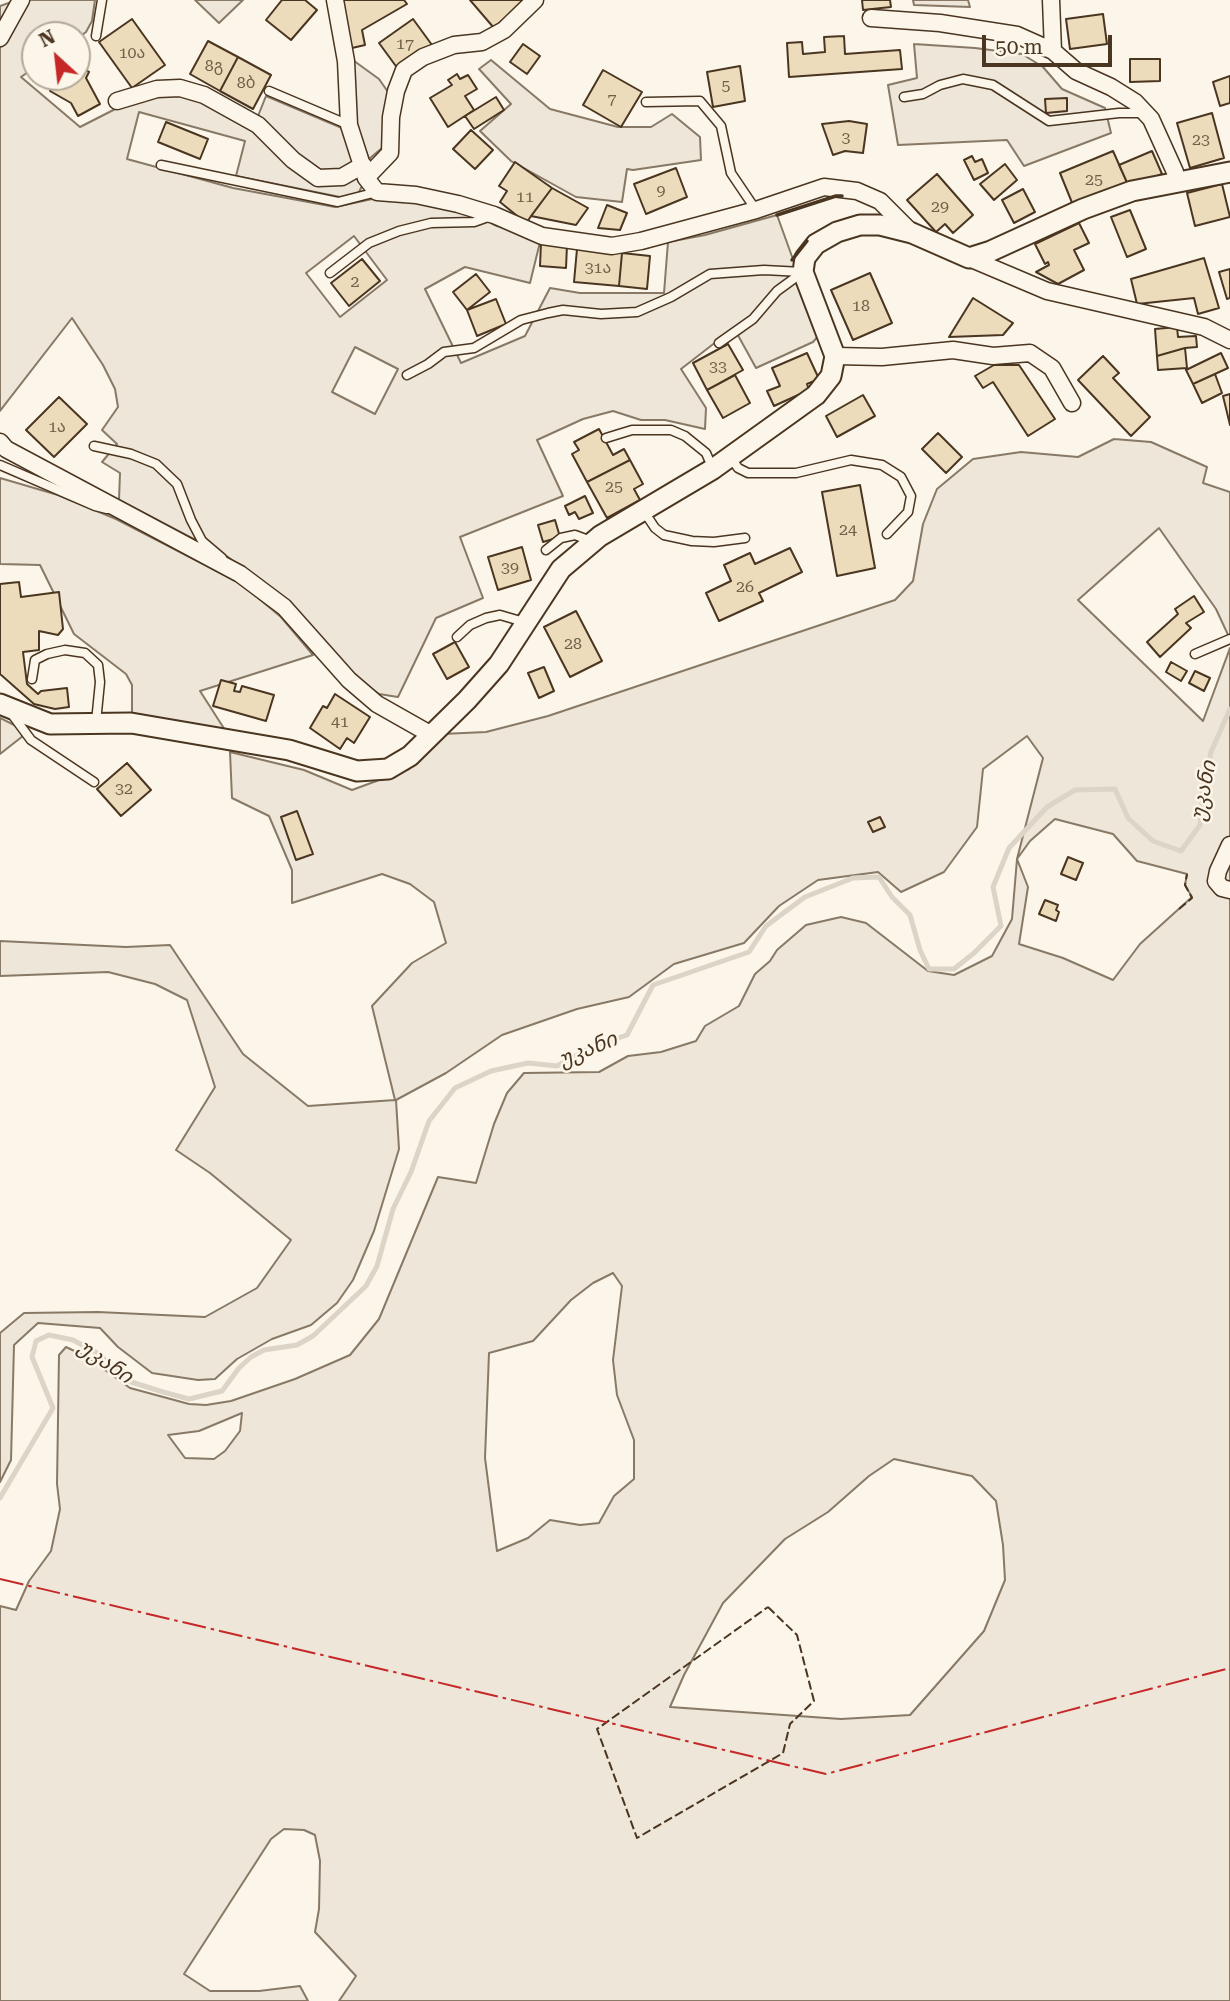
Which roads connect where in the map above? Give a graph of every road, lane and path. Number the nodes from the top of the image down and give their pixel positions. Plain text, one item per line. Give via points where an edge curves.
1 (21, 0) edge
2 (102, 0) edge
3 (335, 0) edge
4 (535, 0) edge
5 (1051, 0) edge
6 (871, 18) dead end
7 (96, 36) dead end
8 (0, 38) edge
9 (1053, 51) junction
10 (269, 91) dead end
11 (904, 97) dead end
12 (117, 101) dead end
13 (646, 102) dead end
14 (1146, 113) junction
15 (349, 125) junction
16 (160, 165) dead end
17 (365, 172) junction
18 (1230, 172) edge
19 (1176, 182) junction
20 (377, 192) junction
21 (756, 210) junction
22 (494, 215) junction
23 (912, 233) junction
24 (968, 258) junction
25 (330, 272) dead end
26 (803, 272) junction
27 (1230, 340) edge
28 (719, 343) dead end
29 (835, 356) junction
30 (407, 375) dead end
31 (1072, 403) dead end
32 (606, 438) dead end
33 (0, 442) edge
34 (94, 446) dead end
35 (730, 456) junction
36 (0, 465) edge
37 (713, 469) junction
38 (643, 510) junction
39 (130, 515) junction
40 (887, 534) dead end
41 (745, 538) dead end
42 (592, 542) junction
43 (546, 550) dead end
44 (240, 574) junction
45 (527, 623) junction
46 (457, 637) dead end
47 (1230, 639) edge
48 (1195, 654) dead end
49 (32, 678) dead end
50 (4, 706) edge
51 (96, 724) junction
52 (430, 734) junction
53 (94, 782) dead end
54 (1230, 845) edge
55 (1230, 890) edge

1 - 8 street
2 - 7 lane
3 - 15 street via 346,61
4 - 17 street via 504,30 482,42 454,44 404,70 391,117 390,153
5 - 9 street
6 - 9 street via 1017,35
9 - 14 street via 1076,71 1111,87
10 - 15 lane
11 - 14 lane via 963,79 993,85 1049,121
12 - 17 street via 157,89 180,88 204,95 258,125 318,178
13 - 21 lane via 700,101 721,126 731,173
14 - 19 street
15 - 17 street
16 - 20 lane via 338,202
17 - 20 street
18 - 19 street
19 - 24 street via 1132,191
20 - 22 street via 416,195
21 - 22 street via 612,246 542,236
21 - 23 street via 824,187 857,191 880,201
22 - 25 lane via 399,232 369,243
23 - 24 street
23 - 26 street via 880,225 838,232 816,244 805,258
24 - 27 street via 1047,291 1204,327
26 - 28 lane via 777,291 753,319
26 - 29 street
26 - 30 lane via 710,274 636,312 563,310 521,320 474,348 443,352
29 - 31 street via 953,350 993,356 1030,353 1052,368
29 - 35 street via 831,376 816,395
32 - 37 lane via 632,430 671,430 706,453
33 - 39 street
34 - 44 lane via 156,464 177,484 202,541
35 - 37 street
35 - 40 lane via 748,473 796,473 851,460 882,465 901,477 911,496 908,512
36 - 39 lane via 95,506
37 - 38 street
38 - 41 lane via 664,535 714,542
38 - 42 street
39 - 44 street
42 - 43 lane via 575,535 561,538
42 - 45 street via 561,569
44 - 52 street via 284,607 349,680 377,704
45 - 46 lane via 500,615 478,621
45 - 52 street via 499,664
47 - 48 lane
49 - 51 lane via 35,660 47,654 65,650 85,653 98,665
50 - 51 street via 50,724
50 - 53 lane via 31,740
51 - 52 street via 131,723 289,750 357,771 388,769 410,756
54 - 55 street via 1216,881

